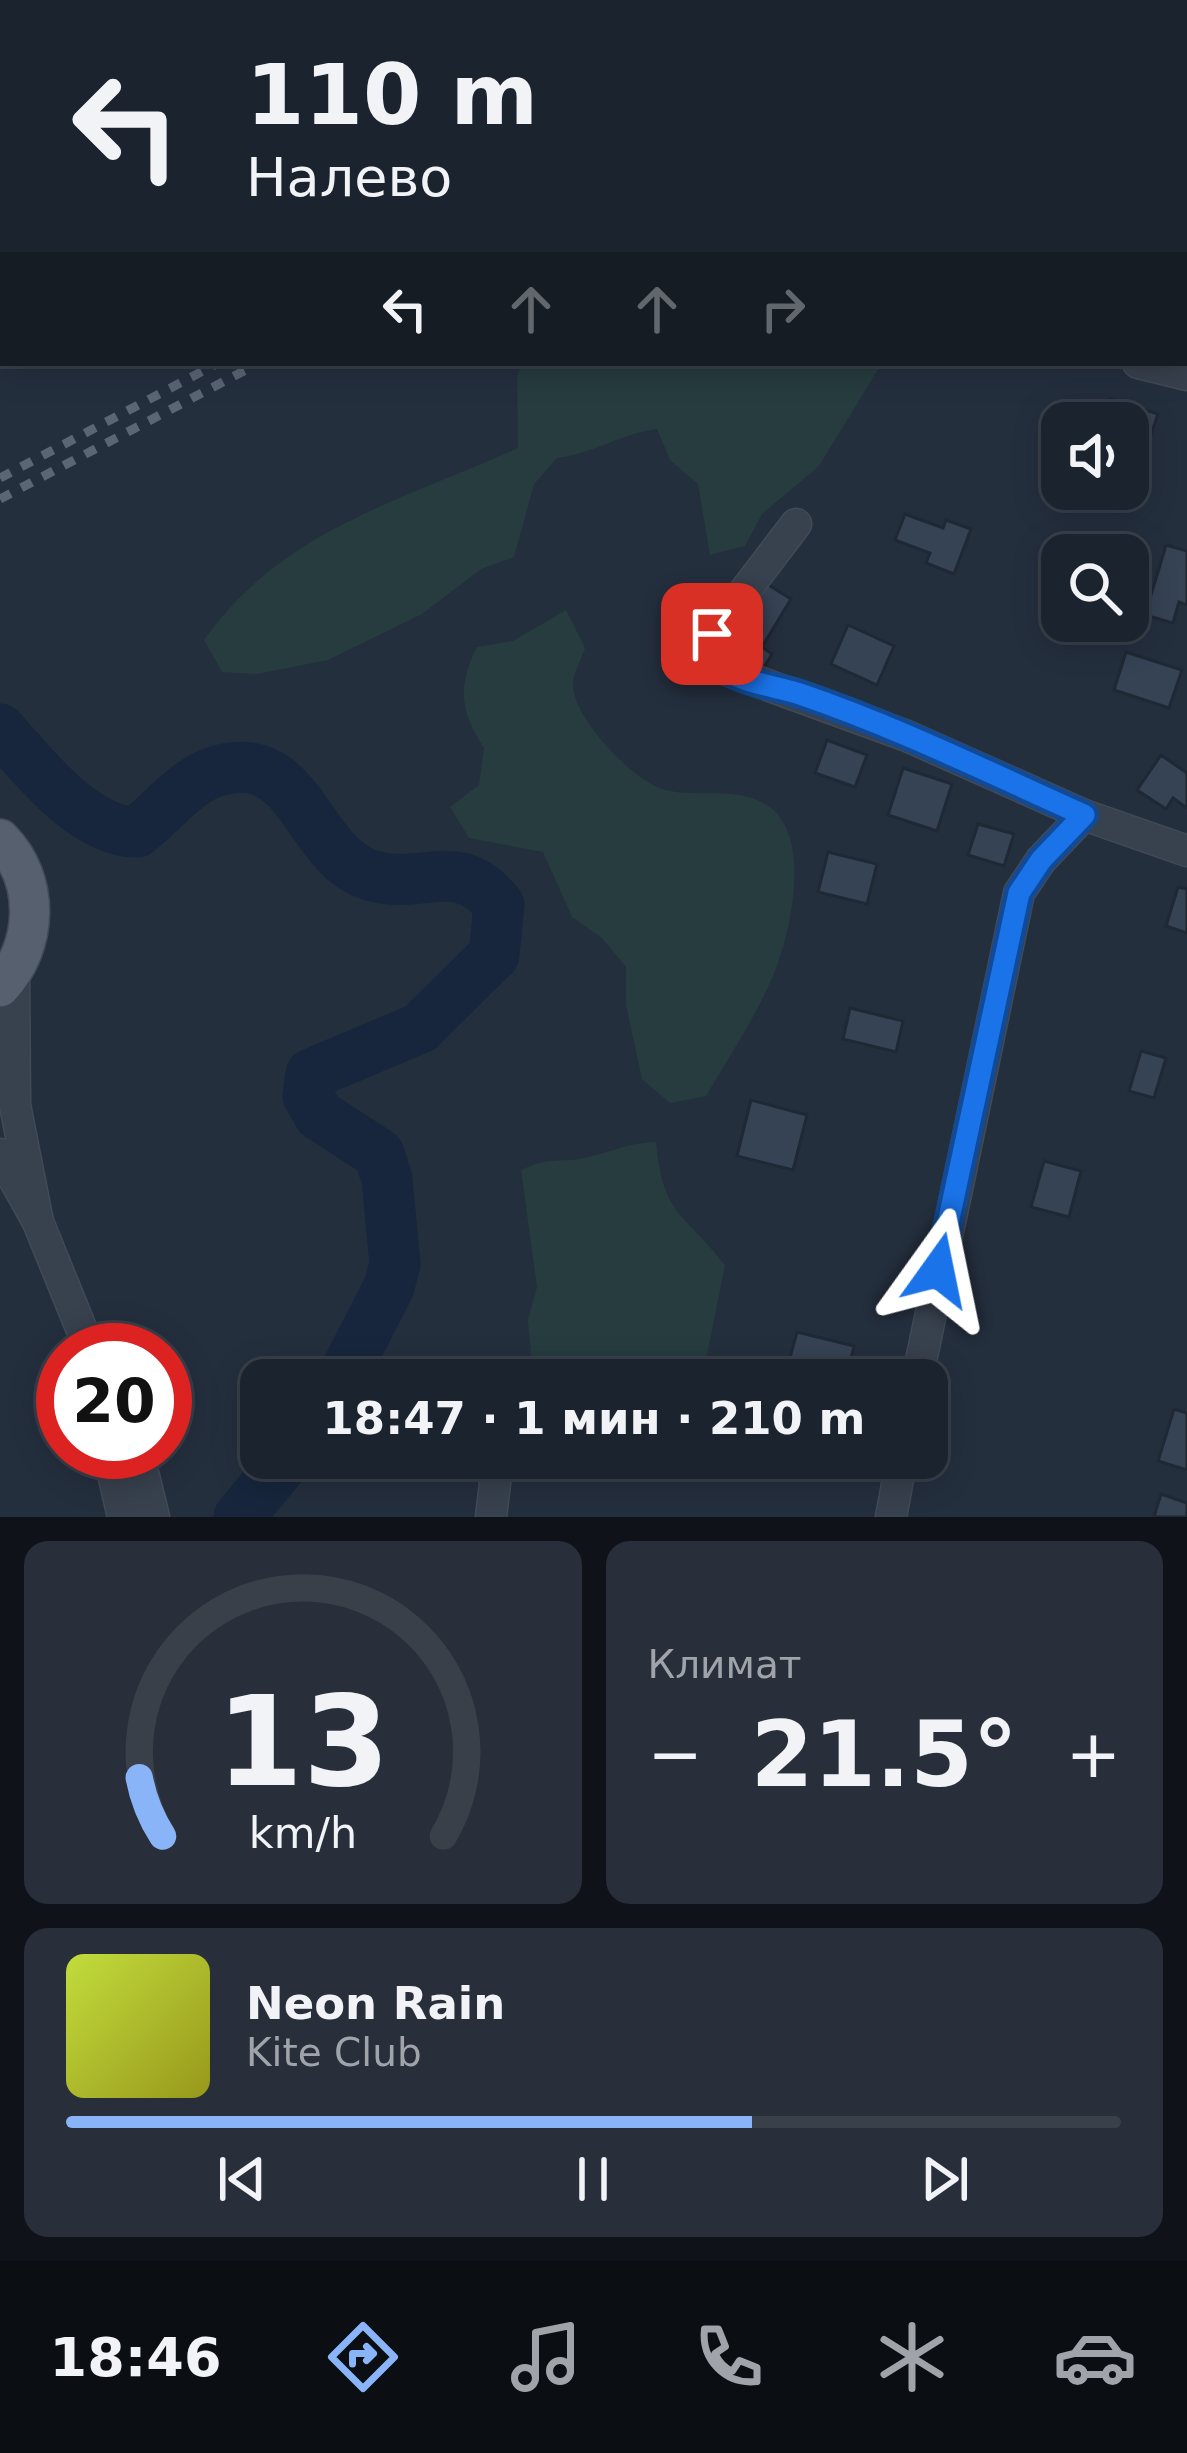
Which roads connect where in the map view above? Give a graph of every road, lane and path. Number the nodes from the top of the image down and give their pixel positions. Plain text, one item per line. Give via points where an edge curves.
1 (1150, 366) edge
2 (1187, 375) edge
3 (796, 524) dead end
4 (1084, 815) junction
5 (0, 839) edge
6 (1187, 851) edge
7 (7, 979) edge
8 (0, 1154) edge
9 (38, 1222) junction
10 (79, 1323) edge
11 (921, 1359) edge
12 (114, 1479) edge
13 (145, 1479) edge
14 (496, 1479) edge
15 (898, 1479) edge
16 (123, 1517) edge
17 (154, 1517) edge
18 (491, 1517) edge
19 (891, 1517) edge

1 - 2 street
3 - 4 street via 712,634 718,667 907,736
4 - 6 street
4 - 11 street via 1019,893
5 - 7 main road via 23,873 31,907 28,940
7 - 9 street via 15,1105
8 - 9 street
9 - 10 street
12 - 16 street
13 - 17 street
14 - 18 street
15 - 19 street

